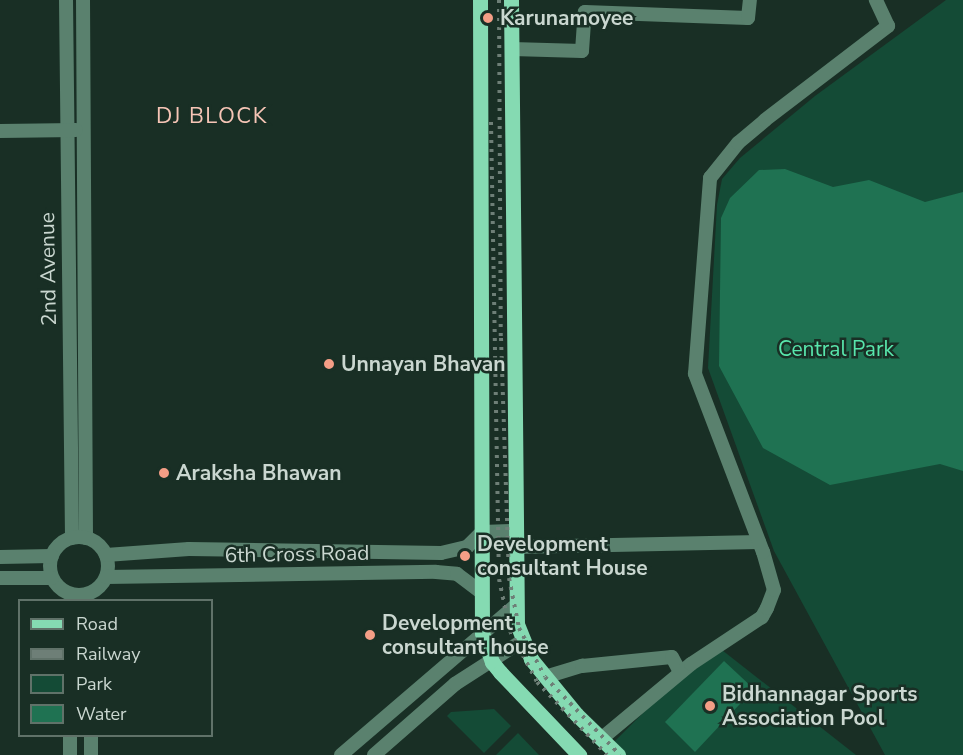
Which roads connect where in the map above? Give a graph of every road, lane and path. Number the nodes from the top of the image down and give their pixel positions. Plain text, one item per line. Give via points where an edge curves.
1 (66, 0) edge
2 (83, 0) edge
3 (480, 0) edge
4 (511, 0) edge
5 (750, 0) edge
6 (876, 0) edge
7 (512, 49) junction
8 (68, 130) junction
9 (84, 130) junction
10 (0, 131) edge
11 (515, 531) junction
12 (482, 532) junction
13 (72, 538) junction
14 (86, 538) junction
15 (759, 542) junction
16 (515, 547) junction
17 (291, 553) junction
18 (106, 555) junction
19 (52, 556) junction
20 (0, 557) edge
21 (291, 574) junction
22 (106, 577) junction
23 (0, 578) edge
24 (52, 578) junction
25 (482, 593) junction
26 (70, 597) edge
27 (91, 597) edge
28 (515, 606) junction
29 (482, 633) junction
30 (522, 640) junction
31 (492, 662) junction
32 (680, 672) junction
33 (545, 677) junction
34 (70, 737) edge
35 (91, 737) edge
36 (601, 739) junction
37 (70, 755) edge
38 (91, 755) edge
39 (341, 755) edge
40 (374, 755) edge
41 (579, 755) edge
42 (618, 755) edge

1 - 8 street, 2nd Avenue
2 - 9 street, 2nd Avenue
3 - 12 main road
4 - 7 main road
5 - 7 street via 748,18 585,12 582,51
6 - 15 street via 888,26 738,143 710,178 695,374
7 - 11 main road
8 - 9 street
8 - 10 street
8 - 13 street, 2nd Avenue
9 - 14 street, 2nd Avenue
11 - 12 street
11 - 16 main road
12 - 17 street via 456,552
12 - 25 main road
13 - 14 street
13 - 19 street via 61,543
14 - 18 street via 97,543
15 - 16 street
15 - 32 street via 774,590 762,617
16 - 28 main road
17 - 18 street via 189,549
17 - 21 street
18 - 22 street
19 - 20 street
19 - 24 street
21 - 22 street, 6th Cross Road
21 - 25 street, 6th Cross Road via 457,574
22 - 27 street
23 - 24 street
24 - 26 street
25 - 29 main road
26 - 27 street
28 - 29 street
28 - 30 main road
29 - 31 main road
29 - 39 street
30 - 31 street
30 - 33 main road
31 - 40 street via 455,684
31 - 41 main road
32 - 33 street via 672,657 582,666
32 - 36 street
33 - 36 main road
34 - 37 street
35 - 38 street
36 - 42 main road

